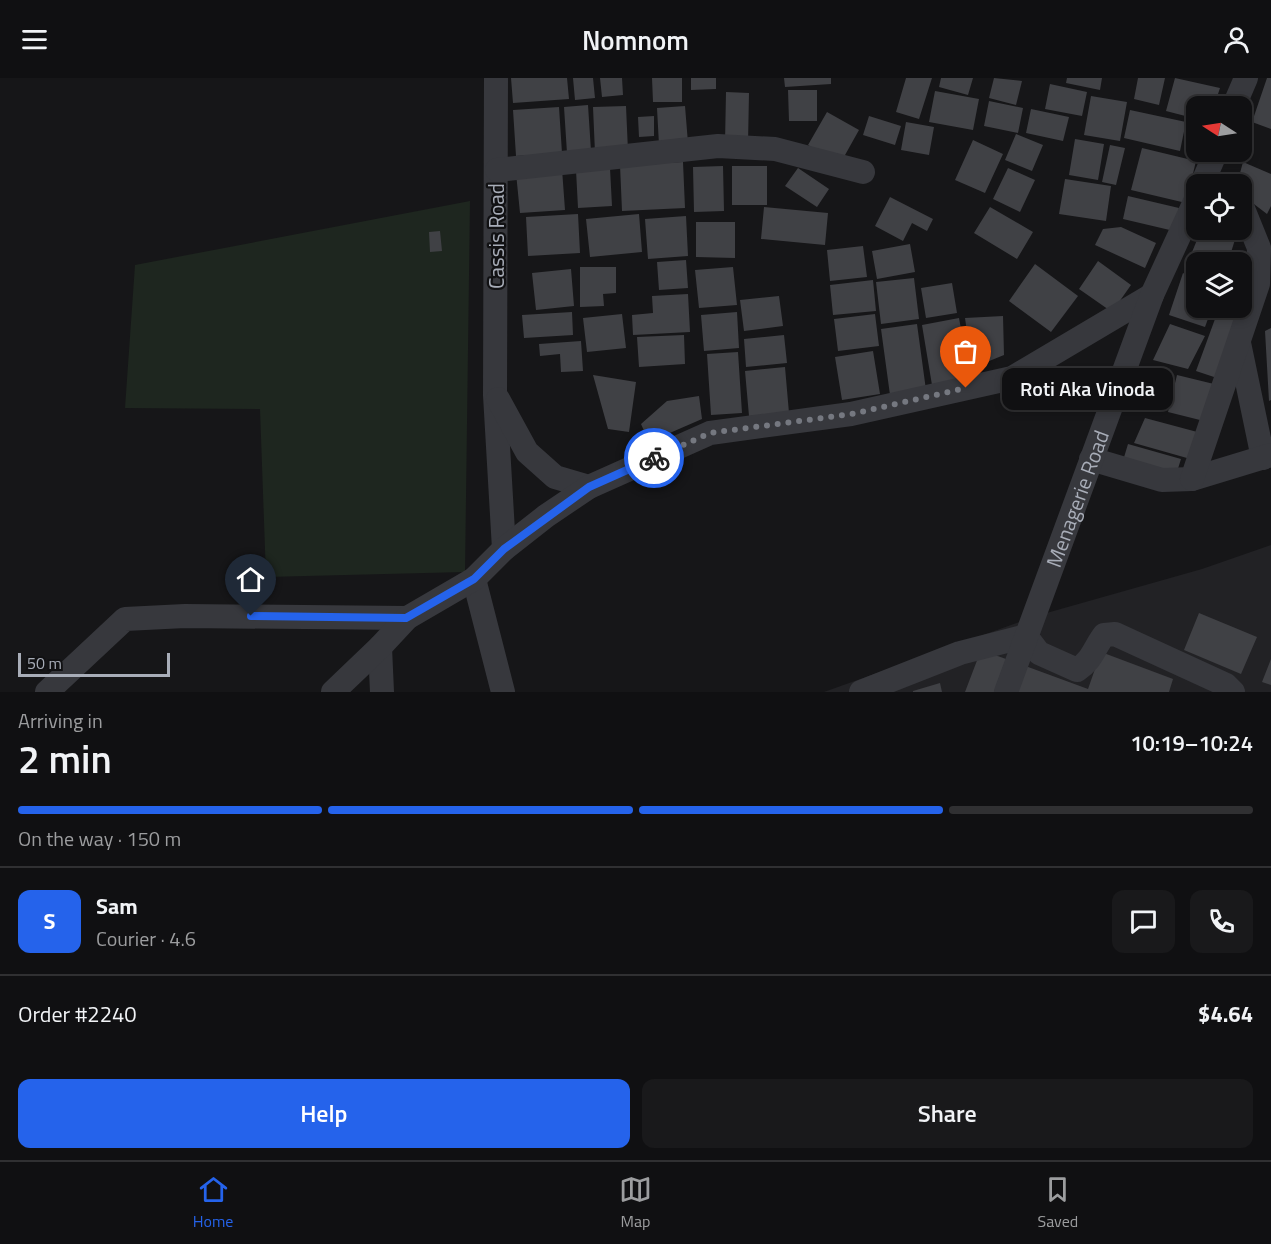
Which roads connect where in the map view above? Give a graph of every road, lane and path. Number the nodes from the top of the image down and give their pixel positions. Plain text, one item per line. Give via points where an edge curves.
1 (496, 78) edge
2 (1246, 78) edge
3 (1238, 96) edge
4 (497, 170) junction
5 (863, 172) dead end
6 (1186, 226) edge
7 (1252, 231) edge
8 (1152, 295) junction
9 (1239, 341) junction
10 (495, 395) junction
11 (1267, 457) edge
12 (1091, 459) junction
13 (1192, 479) junction
14 (589, 487) junction
15 (504, 549) junction
16 (474, 579) junction
17 (406, 618) junction
18 (1026, 636) junction
19 (380, 647) junction
20 (47, 692) edge
21 (333, 692) edge
22 (382, 692) edge
23 (504, 692) edge
24 (861, 692) edge
25 (1006, 692) edge
26 (1233, 692) edge

1 - 4 street, Cassis Road
2 - 3 street
4 - 5 street via 718,146 775,149
4 - 10 street, Cassis Road
6 - 8 street, Menagerie Road
7 - 9 street via 1259,248 1258,284
8 - 12 street, Menagerie Road
8 - 14 street via 1012,378 852,414 710,433
9 - 11 street
9 - 13 street
10 - 14 street via 527,452 555,477
10 - 15 street, Cassis Road
11 - 13 street
12 - 13 street via 1162,480
12 - 18 street, Menagerie Road
14 - 15 street
15 - 16 street
16 - 17 street
16 - 23 street
17 - 19 street
17 - 20 street via 184,616 125,620
18 - 24 street via 960,653
18 - 25 street, Menagerie Road
18 - 26 street via 1039,653 1077,670 1089,662 1104,635 1115,634 1226,685
19 - 21 street
19 - 22 street

